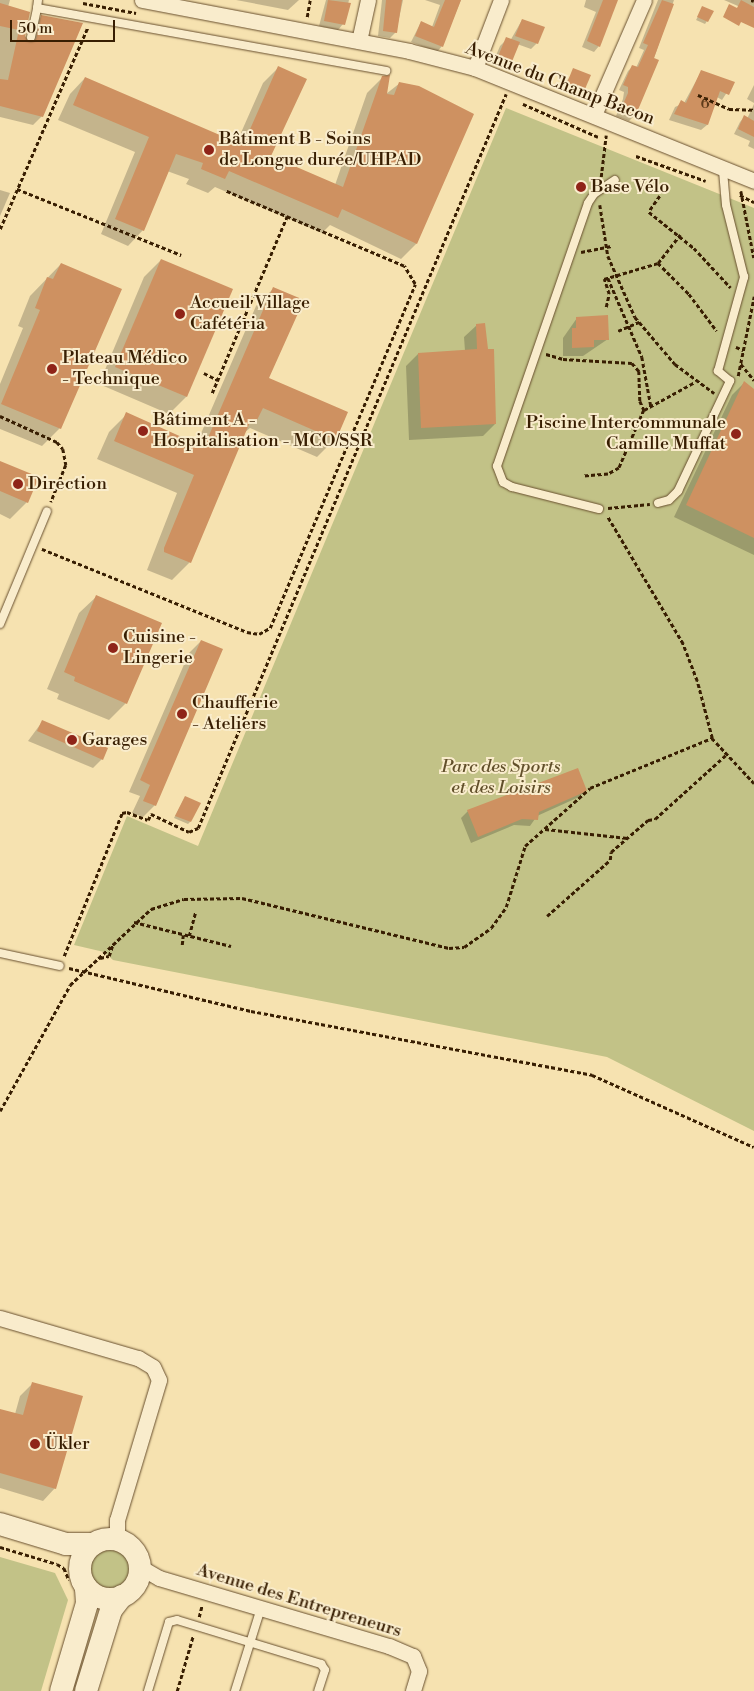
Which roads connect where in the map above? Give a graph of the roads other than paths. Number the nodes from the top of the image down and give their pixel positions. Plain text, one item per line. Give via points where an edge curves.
1 (142, 0) edge
2 (368, 0) edge
3 (501, 0) edge
4 (644, 0) edge
5 (37, 4) edge
6 (30, 37) dead end
7 (358, 41) junction
8 (475, 68) junction
9 (386, 71) dead end
10 (601, 118) junction
11 (723, 169) junction
12 (749, 179) edge
13 (615, 180) dead end
14 (658, 503) road end
15 (599, 508) road end
16 (48, 511) road end
17 (0, 624) edge
18 (0, 953) edge
19 (60, 966) road end
20 (0, 1318) edge
21 (0, 1524) edge
22 (0, 1539) edge
23 (117, 1539) junction
24 (93, 1544) junction
25 (140, 1567) junction
26 (79, 1583) junction
27 (122, 1596) junction
28 (261, 1608) junction
29 (250, 1643) junction
30 (61, 1691) edge
31 (86, 1691) edge
32 (148, 1691) edge
33 (235, 1691) edge
34 (318, 1691) edge
35 (413, 1691) edge

1 - 7 street, Avenue du Champ Bacon
2 - 7 street
3 - 8 street
4 - 10 street
5 - 6 lane
5 - 9 lane
7 - 8 street, Avenue du Champ Bacon
8 - 10 street, Avenue du Champ Bacon
10 - 11 street, Avenue du Champ Bacon
11 - 12 street, Avenue du Champ Bacon
11 - 14 lane via 726,205 744,277 718,371 730,381 678,491 669,500
13 - 15 lane via 588,203 498,458 498,475 512,487
16 - 17 lane
18 - 19 lane
20 - 23 street via 138,1358 153,1367 159,1380 117,1520
21 - 24 main road via 66,1544
22 - 26 main road via 64,1559
23 - 24 main road
23 - 25 main road via 133,1549
24 - 26 main road via 82,1557
25 - 27 main road via 136,1584
25 - 28 street, Avenue des Entrepreneurs via 159,1578
26 - 27 main road via 103,1598
26 - 30 main road via 87,1603
27 - 31 main road via 111,1610
28 - 29 lane
28 - 35 street, Avenue des Entrepreneurs via 413,1656 419,1671
29 - 32 lane via 177,1620 169,1622
29 - 33 lane
29 - 34 lane via 321,1664 325,1670

